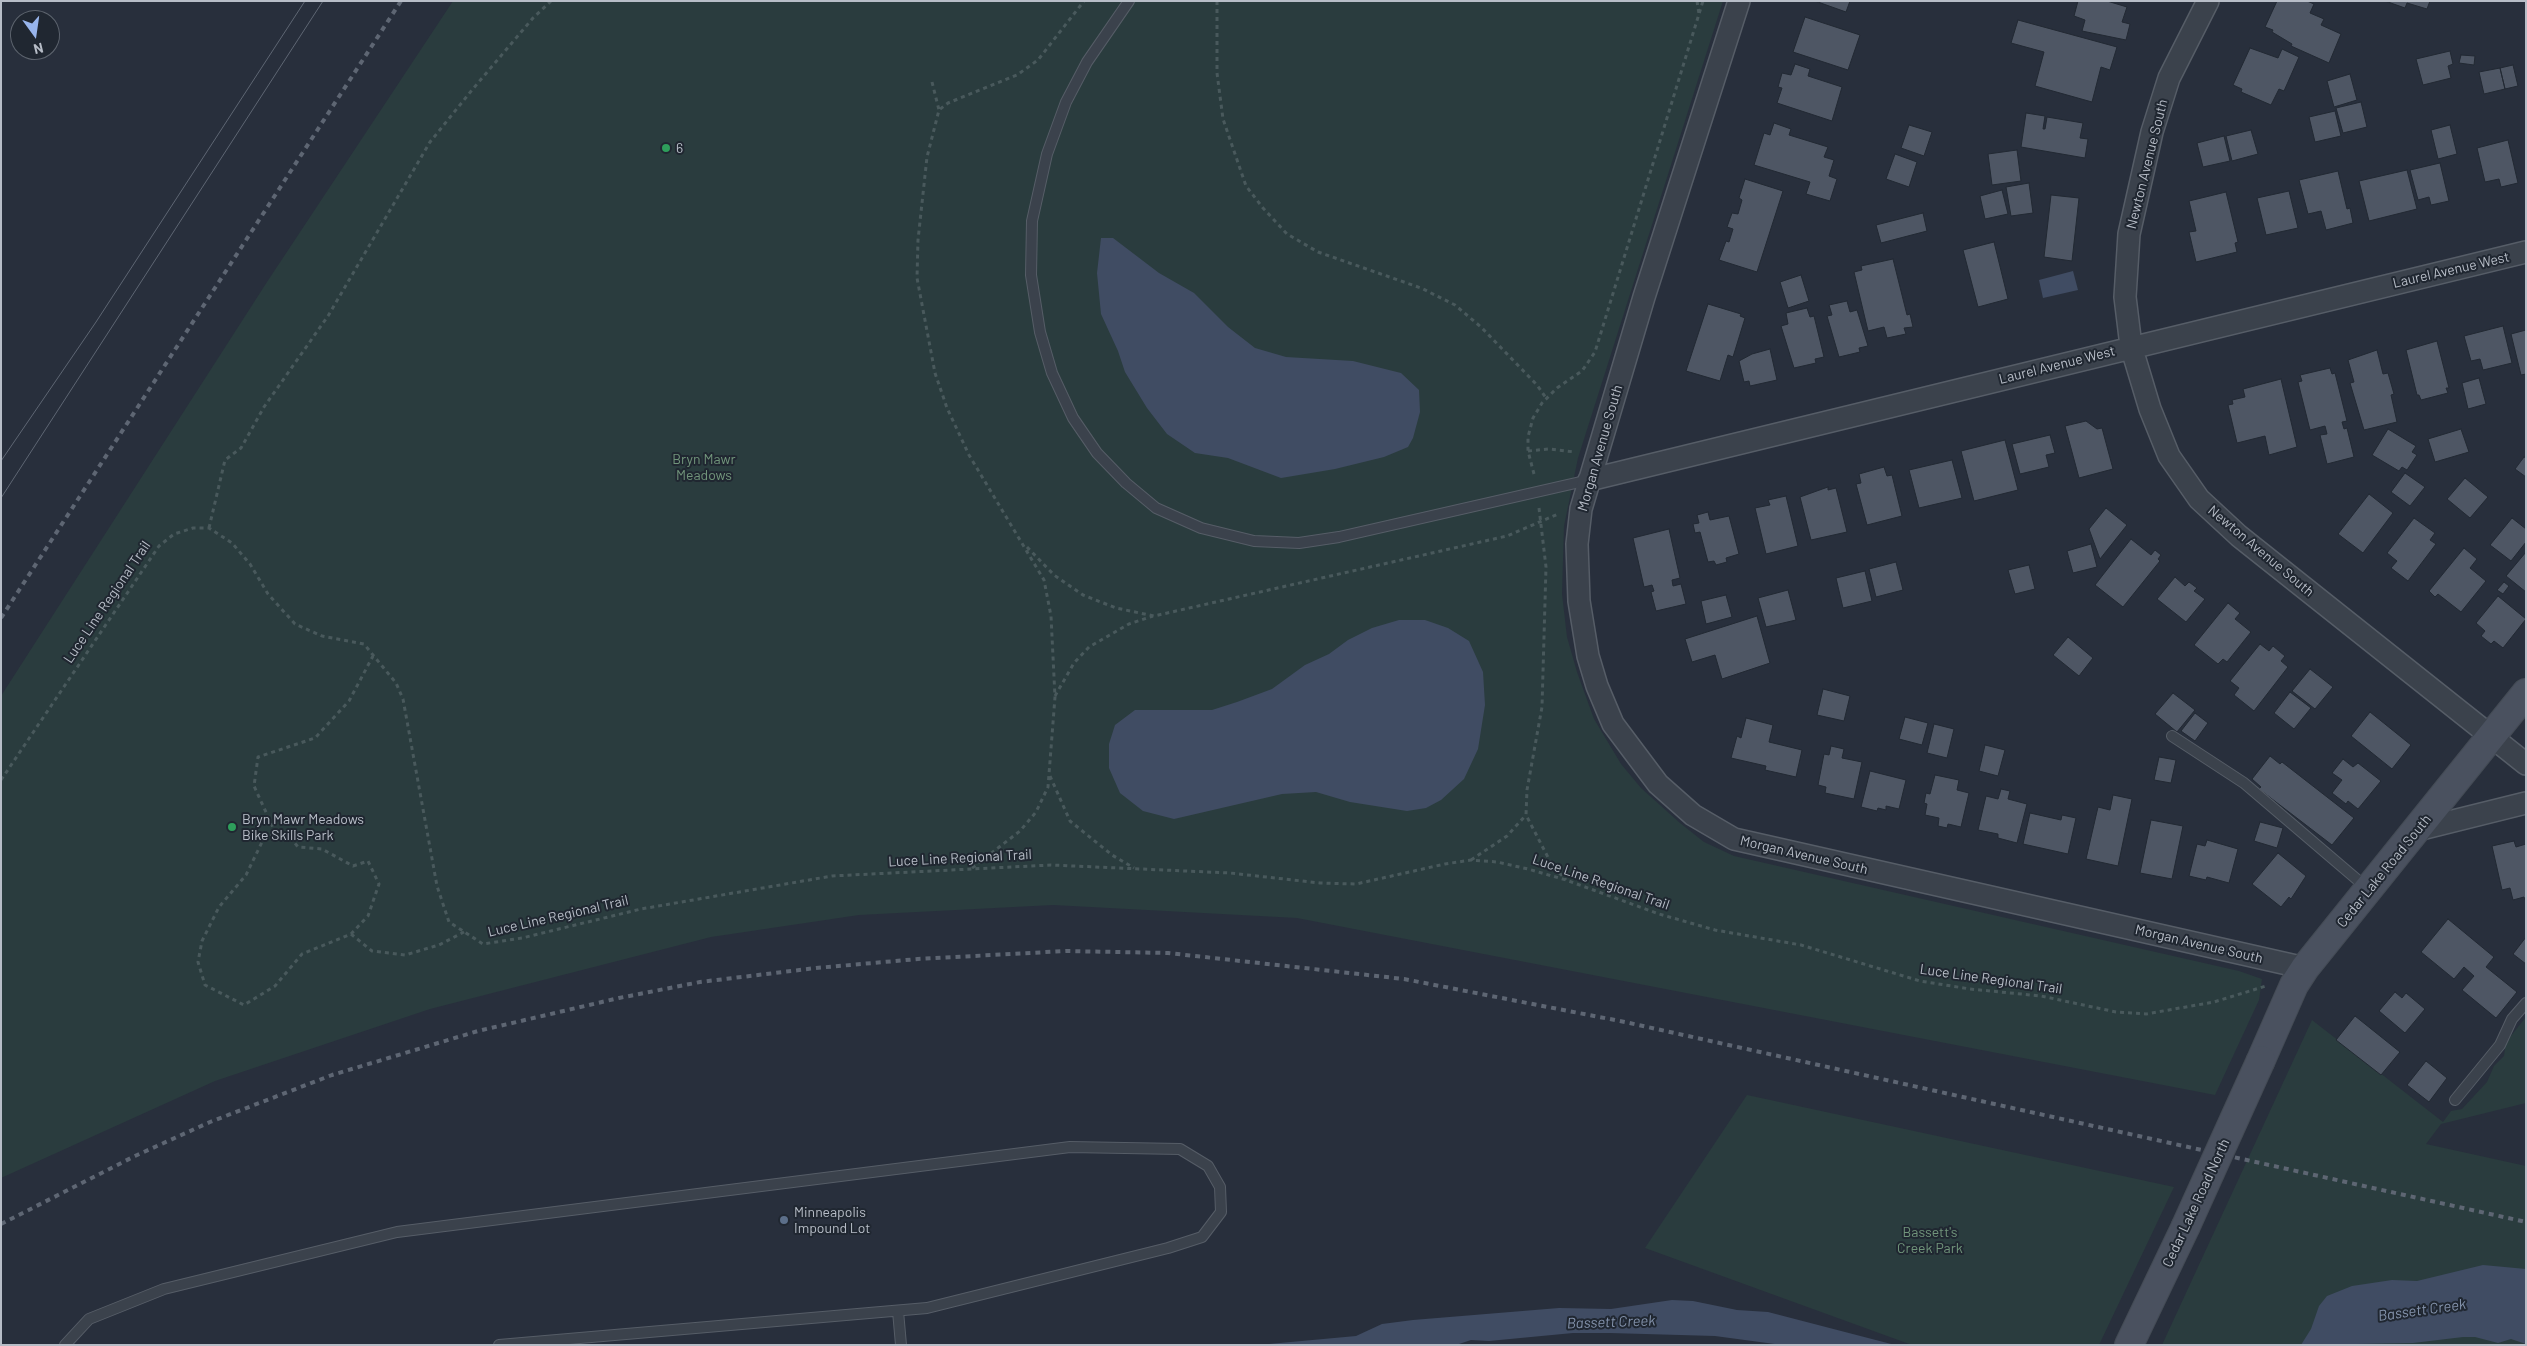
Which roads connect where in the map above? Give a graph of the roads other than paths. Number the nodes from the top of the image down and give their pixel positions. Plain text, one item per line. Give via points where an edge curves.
1 (1129, 1) edge
2 (1740, 1) edge
3 (2208, 1) edge
4 (2526, 252) edge
5 (2130, 346) junction
6 (1589, 480) junction
7 (2526, 693) edge
8 (2172, 736) dead end
9 (2491, 736) junction
10 (2526, 764) edge
11 (2526, 803) edge
12 (2417, 830) junction
13 (2367, 889) junction
14 (2300, 977) junction
15 (2526, 1003) edge
16 (2261, 1060) joint
17 (2455, 1100) dead end
18 (898, 1311) junction
19 (503, 1344) edge
20 (65, 1345) edge
21 (901, 1345) edge
22 (2128, 1345) edge

1 - 6 lane via 1087,62 1066,102 1047,154 1032,221 1031,275 1040,332 1055,380 1072,418 1097,453 1126,484 1156,508 1201,528 1254,541 1299,543 1339,537
2 - 6 street, Morgan Avenue South via 1644,297
3 - 5 street, Newton Avenue South via 2169,78 2152,132 2131,226 2126,297
4 - 5 street, Laurel Avenue West
5 - 6 street, Laurel Avenue West
5 - 9 street, Newton Avenue South via 2150,409 2170,456 2199,499 2239,536
6 - 14 street, Morgan Avenue South via 1581,509 1577,544 1580,601 1588,656 1597,686 1613,724 1628,746 1658,784 1694,815 1734,838
7 - 9 street, Cedar Lake Road South
8 - 13 lane via 2244,783
9 - 10 street, Newton Avenue South
9 - 12 street, Cedar Lake Road South
11 - 12 street
12 - 13 street, Cedar Lake Road South
13 - 14 street, Cedar Lake Road South
14 - 16 street, Cedar Lake Road South
15 - 17 lane via 2512,1019 2500,1045
16 - 22 street, Cedar Lake Road North, bridge
18 - 19 lane
18 - 20 lane via 928,1308 1202,1237 1221,1212 1220,1187 1208,1166 1180,1149 1070,1147 397,1232 164,1288 90,1319
18 - 21 lane

